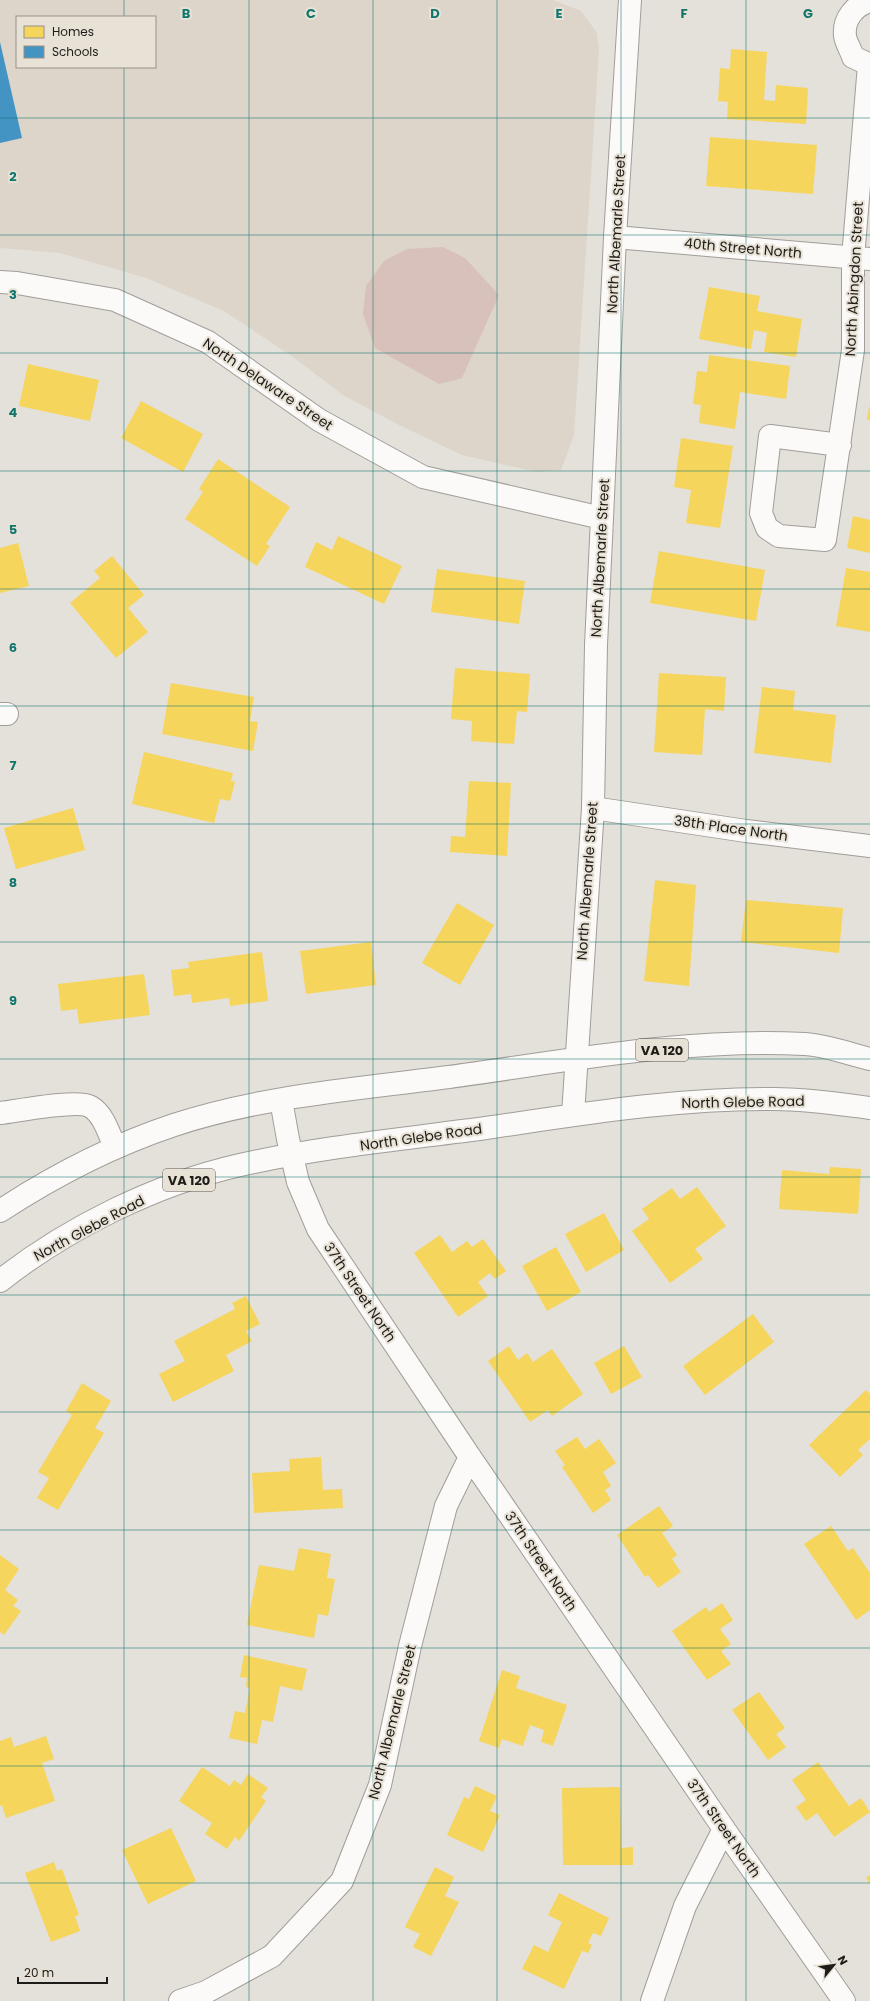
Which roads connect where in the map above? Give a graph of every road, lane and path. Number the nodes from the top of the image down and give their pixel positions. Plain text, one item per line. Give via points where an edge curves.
1 (630, 0) edge
2 (870, 1) edge
3 (870, 65) edge
4 (615, 237) junction
5 (861, 258) edge
6 (0, 282) edge
7 (840, 446) junction
8 (602, 518) junction
9 (593, 808) junction
10 (870, 846) edge
11 (870, 1059) edge
12 (577, 1060) junction
13 (281, 1100) junction
14 (870, 1108) edge
15 (0, 1113) edge
16 (573, 1115) junction
17 (115, 1147) junction
18 (291, 1156) junction
19 (0, 1211) edge
20 (2, 1274) edge
21 (470, 1457) junction
22 (724, 1829) junction
23 (180, 2001) edge
24 (652, 2001) edge
25 (844, 2001) edge

1 - 4 street, North Albemarle Street
2 - 3 street, North Abingdon Street via 861,3 848,17 845,35 853,57
3 - 5 street, North Abingdon Street
4 - 5 street, 40th Street North
4 - 8 street, North Albemarle Street
5 - 7 street, North Abingdon Street
6 - 8 street, North Delaware Street via 115,300 201,338 319,420 423,477
7 - 7 street, North Abingdon Street via 825,540 779,536 767,528 761,512 770,436
8 - 9 street, North Albemarle Street via 596,645
9 - 10 street, 38th Place North
9 - 12 street, North Albemarle Street
11 - 12 street, VA 120 via 806,1044 699,1045
12 - 13 street, VA 120
12 - 16 street, North Albemarle Street
13 - 17 street, VA 120 via 176,1125
13 - 18 street, 37th Street North
14 - 16 street, North Glebe Road / VA 120 via 777,1099 680,1102
15 - 17 street via 86,1104 102,1119
16 - 18 street, North Glebe Road / VA 120
17 - 19 street, VA 120 via 68,1169
18 - 20 street, North Glebe Road / VA 120 via 209,1174 154,1194 81,1228
18 - 21 street, 37th Street North via 304,1199 318,1229
21 - 22 street, 37th Street North
21 - 23 street, North Albemarle Street via 446,1506 410,1646 380,1785 342,1881 272,1956 206,1992
22 - 24 street via 685,1906
22 - 25 street, 37th Street North

